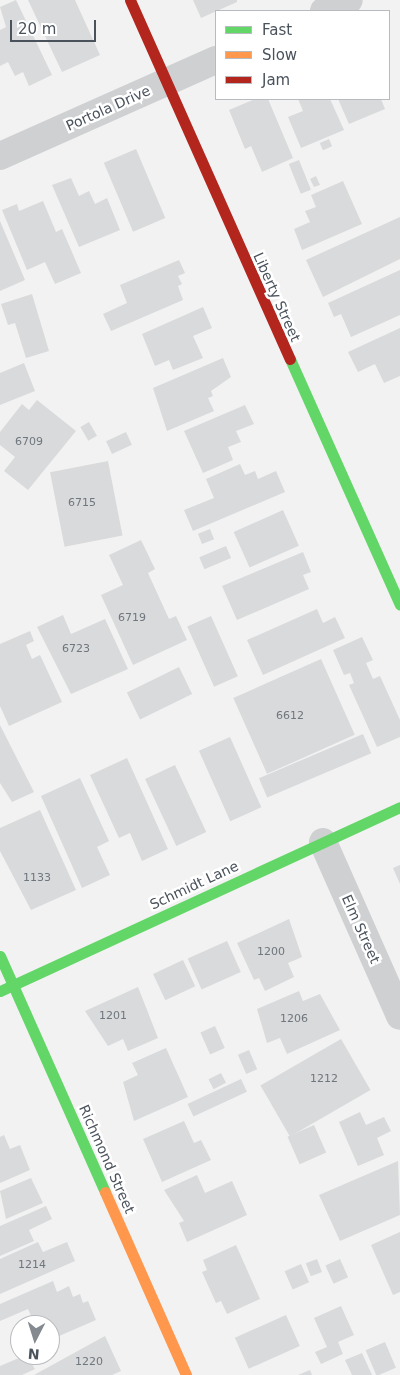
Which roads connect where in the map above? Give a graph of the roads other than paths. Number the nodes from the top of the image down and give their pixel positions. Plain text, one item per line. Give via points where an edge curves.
1 (130, 0) edge
2 (349, 0) edge
3 (326, 10) edge
4 (215, 60) edge
5 (166, 82) junction
6 (0, 156) edge
7 (400, 605) edge
8 (400, 807) edge
9 (323, 842) junction
10 (0, 956) edge
11 (13, 984) junction
12 (0, 991) edge
13 (400, 1016) edge
14 (186, 1375) edge

1 - 5 street, Liberty Street
2 - 3 street
4 - 5 street, Portola Drive
5 - 6 street, Portola Drive
5 - 7 street, Liberty Street
8 - 9 street, Schmidt Lane
9 - 11 street, Schmidt Lane
9 - 13 street, Elm Street
10 - 11 street, Richmond Street
11 - 12 street, Schmidt Lane
11 - 14 street, Richmond Street

